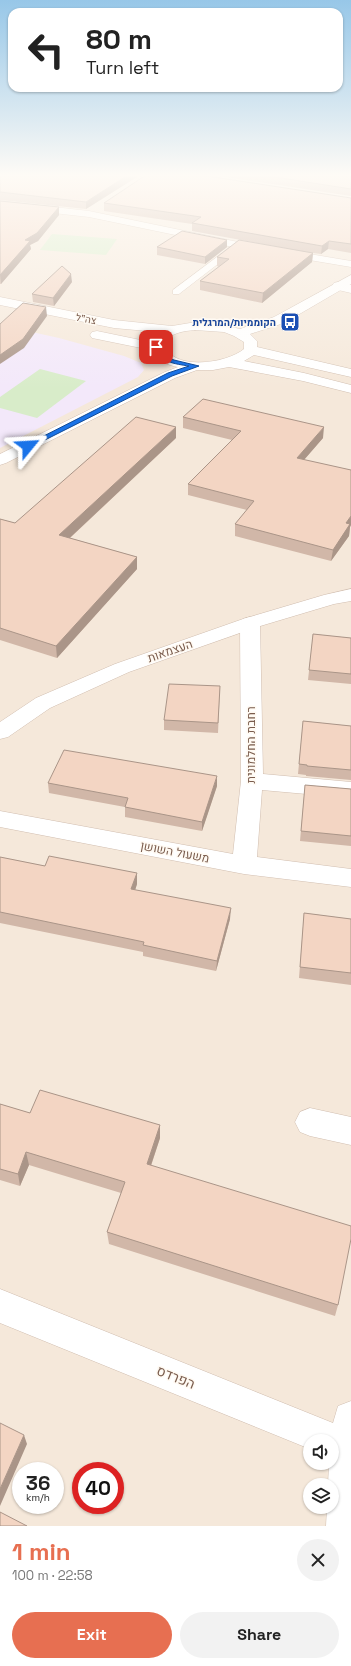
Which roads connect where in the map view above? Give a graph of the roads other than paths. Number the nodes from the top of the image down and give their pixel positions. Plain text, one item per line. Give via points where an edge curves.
1 (236, 246) edge
2 (245, 246) edge
3 (351, 264) edge
4 (351, 279) edge
5 (338, 286) junction
6 (351, 289) edge
7 (176, 292) dead end
8 (0, 301) edge
9 (173, 330) junction
10 (86, 333) dead end
11 (240, 333) junction
12 (251, 350) junction
13 (159, 352) junction
14 (230, 363) junction
15 (196, 366) junction
16 (351, 372) edge
17 (156, 382) junction
18 (351, 389) edge
19 (0, 460) edge
20 (351, 595) edge
21 (250, 624) junction
22 (0, 732) edge
23 (252, 781) junction
24 (351, 790) edge
25 (0, 819) edge
26 (244, 865) junction
27 (351, 878) edge
28 (310, 1122) dead end
29 (351, 1131) edge
30 (0, 1306) edge
31 (350, 1437) edge
32 (345, 1526) edge

1 - 7 lane
2 - 3 street
4 - 5 street
5 - 6 street
5 - 11 street via 279,320
8 - 9 street, צה"ל via 114,324
9 - 11 street via 207,326
9 - 13 street via 156,342
10 - 13 street, צה"ל
11 - 12 street via 250,341
12 - 14 street via 240,360
12 - 16 street
13 - 15 street, צה"ל via 172,361
13 - 17 street via 167,367
14 - 15 street
14 - 18 street
15 - 17 street
17 - 19 street
20 - 21 street, העצמאות
21 - 22 street, העצמאות via 122,668 43,703
21 - 23 street, רחבת החלמונית
23 - 24 street
23 - 26 street, רחבת החלמונית
25 - 26 street, משעול השושן
26 - 27 street, משעול השושן
28 - 29 street
30 - 31 street, הפרדס
31 - 32 street

